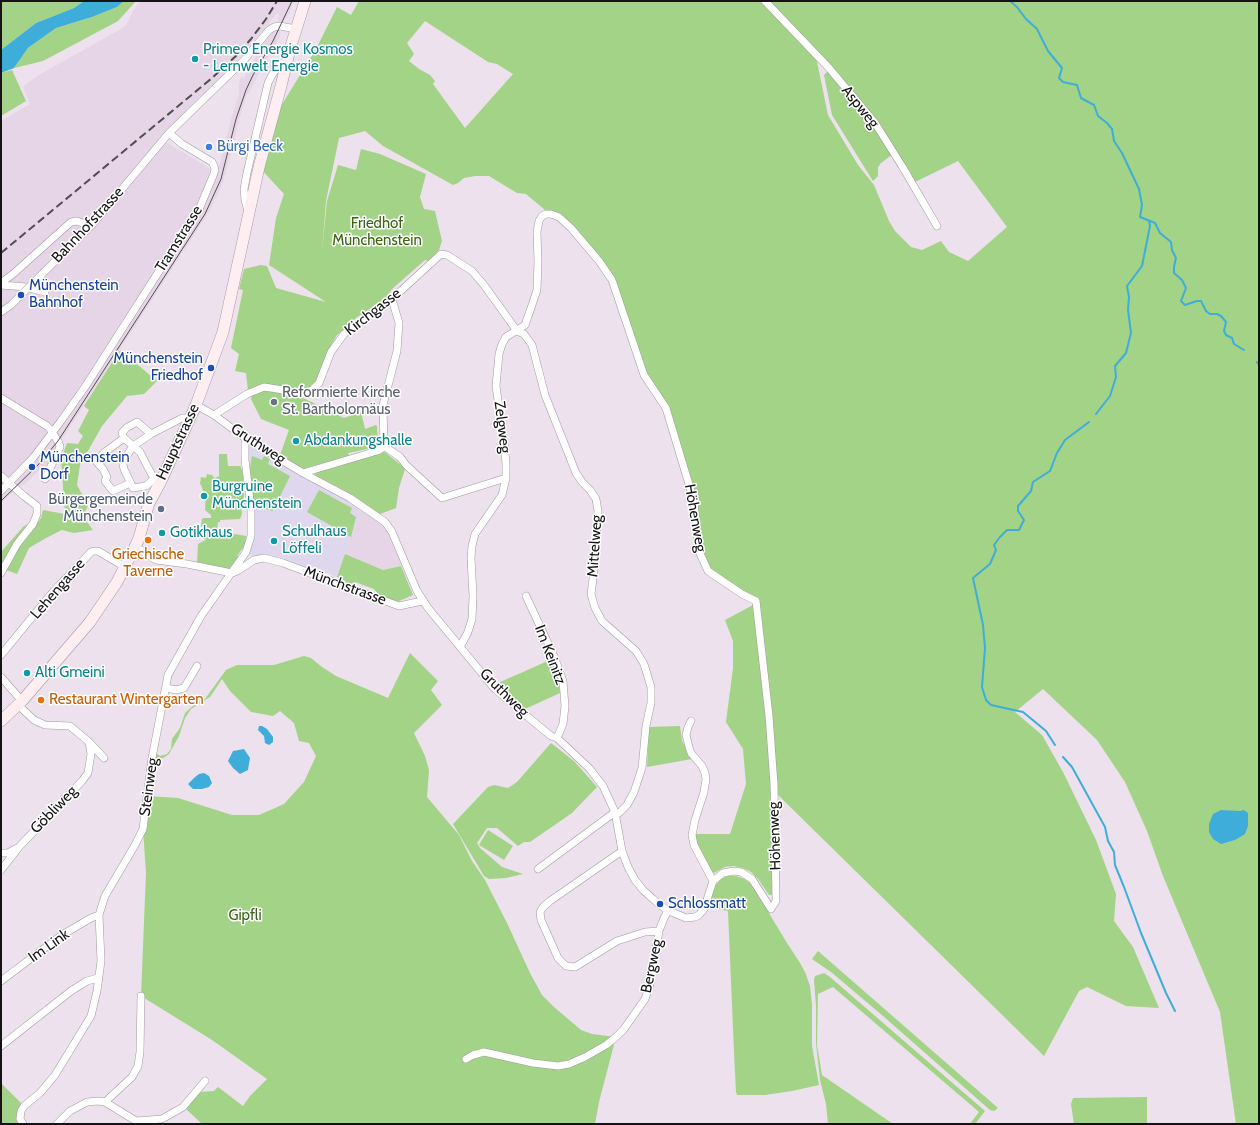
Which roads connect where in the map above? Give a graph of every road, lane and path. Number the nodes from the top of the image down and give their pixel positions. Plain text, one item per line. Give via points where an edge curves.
1 (305, 1) edge
2 (765, 1) edge
3 (296, 29) junction
4 (169, 133) junction
5 (546, 214) joint
6 (92, 226) junction
7 (937, 226) dead end
8 (441, 254) joint
9 (1, 284) edge
10 (45, 292) dead end
11 (392, 299) junction
12 (1, 312) edge
13 (517, 331) junction
14 (1, 398) edge
15 (196, 405) junction
16 (214, 415) junction
17 (190, 418) junction
18 (53, 433) junction
19 (151, 434) junction
20 (124, 438) junction
21 (245, 438) junction
22 (133, 446) junction
23 (384, 446) junction
24 (303, 473) junction
25 (1, 476) edge
26 (506, 478) junction
27 (45, 479) dead end
28 (157, 481) junction
29 (9, 483) junction
30 (130, 483) junction
31 (1, 491) edge
32 (134, 549) junction
33 (125, 567) junction
34 (1, 573) edge
35 (230, 574) junction
36 (526, 596) dead end
37 (422, 601) junction
38 (460, 646) junction
39 (1, 655) edge
40 (197, 666) dead end
41 (1, 677) edge
42 (166, 688) junction
43 (20, 703) junction
44 (1, 721) edge
45 (690, 721) dead end
46 (557, 738) junction
47 (89, 742) junction
48 (104, 758) dead end
49 (615, 813) junction
50 (19, 847) junction
51 (622, 851) junction
52 (1, 853) edge
53 (538, 869) dead end
54 (1, 870) edge
55 (713, 880) junction
56 (668, 911) junction
57 (99, 915) junction
58 (660, 931) junction
59 (98, 978) junction
60 (1, 981) edge
61 (141, 996) dead end
62 (1, 1046) edge
63 (466, 1059) dead end
64 (205, 1081) dead end
65 (105, 1102) junction
66 (136, 1122) edge
67 (23, 1124) edge
68 (57, 1124) edge

1 - 3 main road, Hauptstrasse
2 - 7 street, Aspweg via 829,68 875,123
3 - 4 street via 280,26 271,28 244,60
3 - 15 main road, Hauptstrasse via 259,167 221,340
4 - 6 street, Bahnhofstrasse
4 - 18 street, Tramstrasse via 212,162 215,170 210,185 200,207
5 - 13 street, Zelgweg via 539,221 537,232 537,290 525,325
5 - 55 street, Höhenweg via 559,216 599,261 612,280 644,375 666,408 694,501 698,549 708,571 756,602 774,784 776,902 772,909 752,879 741,872 730,871
6 - 9 street via 77,221 71,222
6 - 12 street, Bahnhofstrasse, bridge
8 - 11 street, Kirchgasse
8 - 13 street, Mittelweg via 447,255 472,271
9 - 10 street
11 - 16 street, Kirchgasse via 344,334 331,352 319,383 312,390 303,394 264,387 247,394
11 - 23 street via 399,323 397,351 383,405
13 - 26 street, Zelgweg via 506,337 502,344 496,386
13 - 49 street, Mittelweg via 524,334 532,345 545,395 576,473 596,499 598,511 591,594 595,608 602,621 636,651 644,664 651,687 642,768 627,805
14 - 18 street via 47,426
15 - 16 street, Gruthweg
15 - 17 main road, Hauptstrasse
16 - 21 street, Gruthweg
17 - 19 street via 182,418
17 - 28 main road, Hauptstrasse
18 - 27 street via 60,447
18 - 29 street, Tramstrasse
19 - 20 street via 137,422 126,428 122,433
19 - 22 street
20 - 22 street
20 - 30 street via 96,461 103,469 107,477 105,481 113,491
21 - 24 street, Gruthweg
21 - 35 street, Steinweg via 251,536 246,552
22 - 28 street via 140,452
22 - 30 street via 123,464
23 - 24 street via 377,452
23 - 26 street via 400,457 442,498
24 - 37 street, Gruthweg via 350,498 385,522 392,532
25 - 29 street
26 - 38 street, Zelgweg via 502,495 475,534 471,558 474,596 472,619
28 - 30 street via 133,488
28 - 32 main road, Hauptstrasse
29 - 31 street, Tramstrasse
29 - 34 street via 37,506 37,514
32 - 33 main road, Hauptstrasse
32 - 35 street via 139,549 156,560
33 - 39 street, Lehengasse via 98,551 91,552 52,593
33 - 43 main road, Hauptstrasse via 90,622
35 - 37 street, Münchstrasse via 254,560 264,558 399,606
35 - 42 street, Steinweg via 194,628 171,669
36 - 46 street, Im Keinitz via 563,681 565,706 563,724
37 - 38 street, Gruthweg
38 - 46 street, Gruthweg via 494,688 551,736
40 - 42 street via 184,688
41 - 43 street
42 - 57 street, Steinweg via 152,758 143,829 105,896
43 - 44 main road, Hauptstrasse
43 - 47 street via 34,720 45,725 70,726
45 - 55 street via 686,735 689,747 706,779 692,835 694,845
46 - 49 street, Gruthweg via 589,768 603,786
47 - 48 street
47 - 50 street, Göbliweg via 91,754 88,773
49 - 51 street, Gruthweg
49 - 53 street, Mittelweg
50 - 52 street, Göbliweg via 8,853
50 - 54 street, Göbliweg
51 - 56 street, Gruthweg via 635,880
51 - 58 street via 540,912 558,958 566,966 575,967 617,941 645,932
55 - 56 street, Gruthweg via 699,915 686,918
56 - 58 street, Bergweg
57 - 59 street, Steinweg via 101,961
57 - 60 street, Im Link via 62,935
58 - 63 street, Bergweg via 645,999 616,1037 606,1045 585,1057 558,1066 484,1052
59 - 62 street via 87,981 71,992
59 - 67 street, Steinweg via 91,1016 55,1075 40,1093 24,1106 20,1119
61 - 65 street via 138,1066 132,1077
64 - 66 street via 182,1107 162,1119
65 - 66 street
65 - 68 street via 87,1102 70,1111

